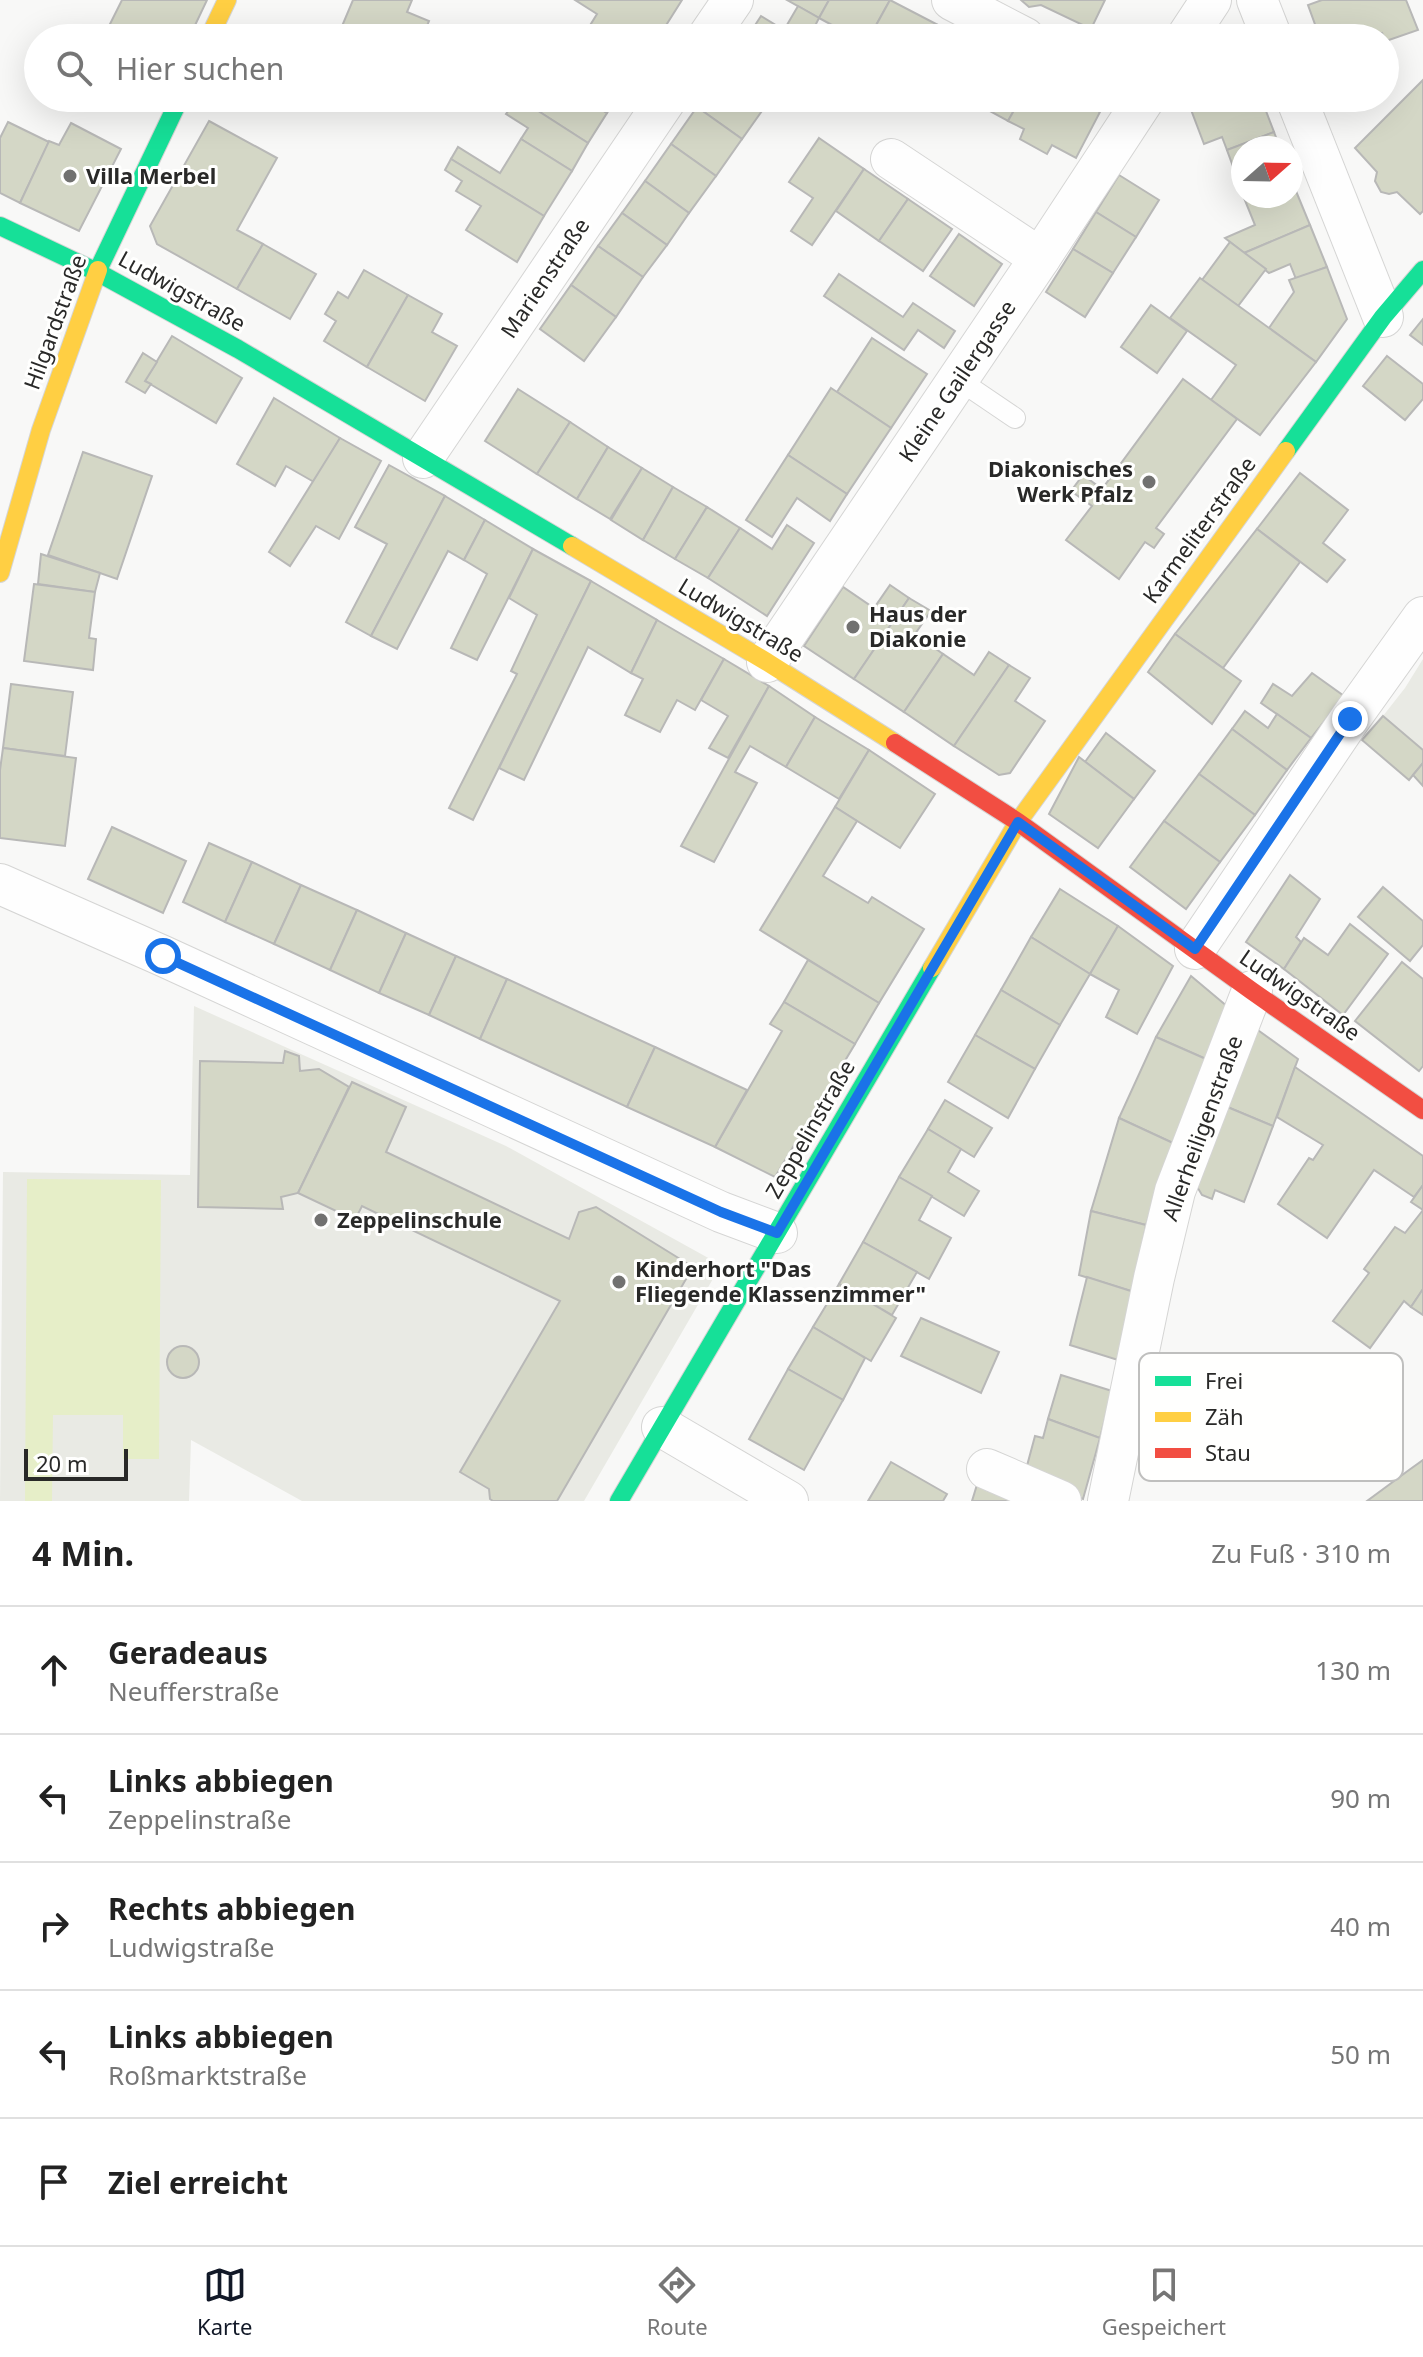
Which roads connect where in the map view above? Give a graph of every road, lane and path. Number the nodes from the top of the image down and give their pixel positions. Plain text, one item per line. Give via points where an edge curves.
1 (227, 0) edge
2 (733, 0) edge
3 (952, 0) edge
4 (1211, 0) edge
5 (1257, 0) edge
6 (216, 24) edge
7 (717, 24) edge
8 (998, 24) edge
9 (1195, 24) edge
10 (1266, 24) edge
11 (173, 112) edge
12 (658, 112) edge
13 (1134, 112) edge
14 (1302, 112) edge
15 (891, 159) dead end
16 (0, 226) edge
17 (1040, 258) junction
18 (1423, 270) edge
19 (97, 272) junction
20 (1383, 317) junction
21 (959, 380) junction
22 (1015, 418) dead end
23 (423, 458) junction
24 (0, 573) edge
25 (1423, 617) edge
26 (767, 662) junction
27 (1018, 822) junction
28 (0, 884) edge
29 (1195, 949) junction
30 (1252, 991) junction
31 (1423, 1110) edge
32 (777, 1233) junction
33 (662, 1427) junction
34 (987, 1469) dead end
35 (619, 1501) edge
36 (788, 1501) edge
37 (1061, 1501) edge
38 (1108, 1501) edge

1 - 6 street
2 - 7 street
3 - 8 street
4 - 9 street
5 - 10 street
11 - 19 street, Hilgardstraße
12 - 23 street, Marienstraße
13 - 17 street, Kleine Gailergasse
14 - 20 street
15 - 17 street
16 - 19 street, Ludwigstraße
17 - 21 street, Kleine Gailergasse
18 - 20 street, Karmeliterstraße
19 - 23 street, Ludwigstraße
19 - 24 street, Hilgardstraße via 41,430
20 - 27 street, Karmeliterstraße
21 - 22 lane
21 - 26 street, Kleine Gailergasse
23 - 26 street, Ludwigstraße
25 - 29 street
26 - 27 street, Ludwigstraße
27 - 29 street, Ludwigstraße
27 - 32 street, Zeppelinstraße
28 - 32 street
29 - 30 street, Ludwigstraße
30 - 31 street, Ludwigstraße
30 - 38 street, Allerheiligenstraße via 1175,1191
32 - 33 street, Zeppelinstraße
33 - 35 street, Zeppelinstraße
33 - 36 street
34 - 37 street

